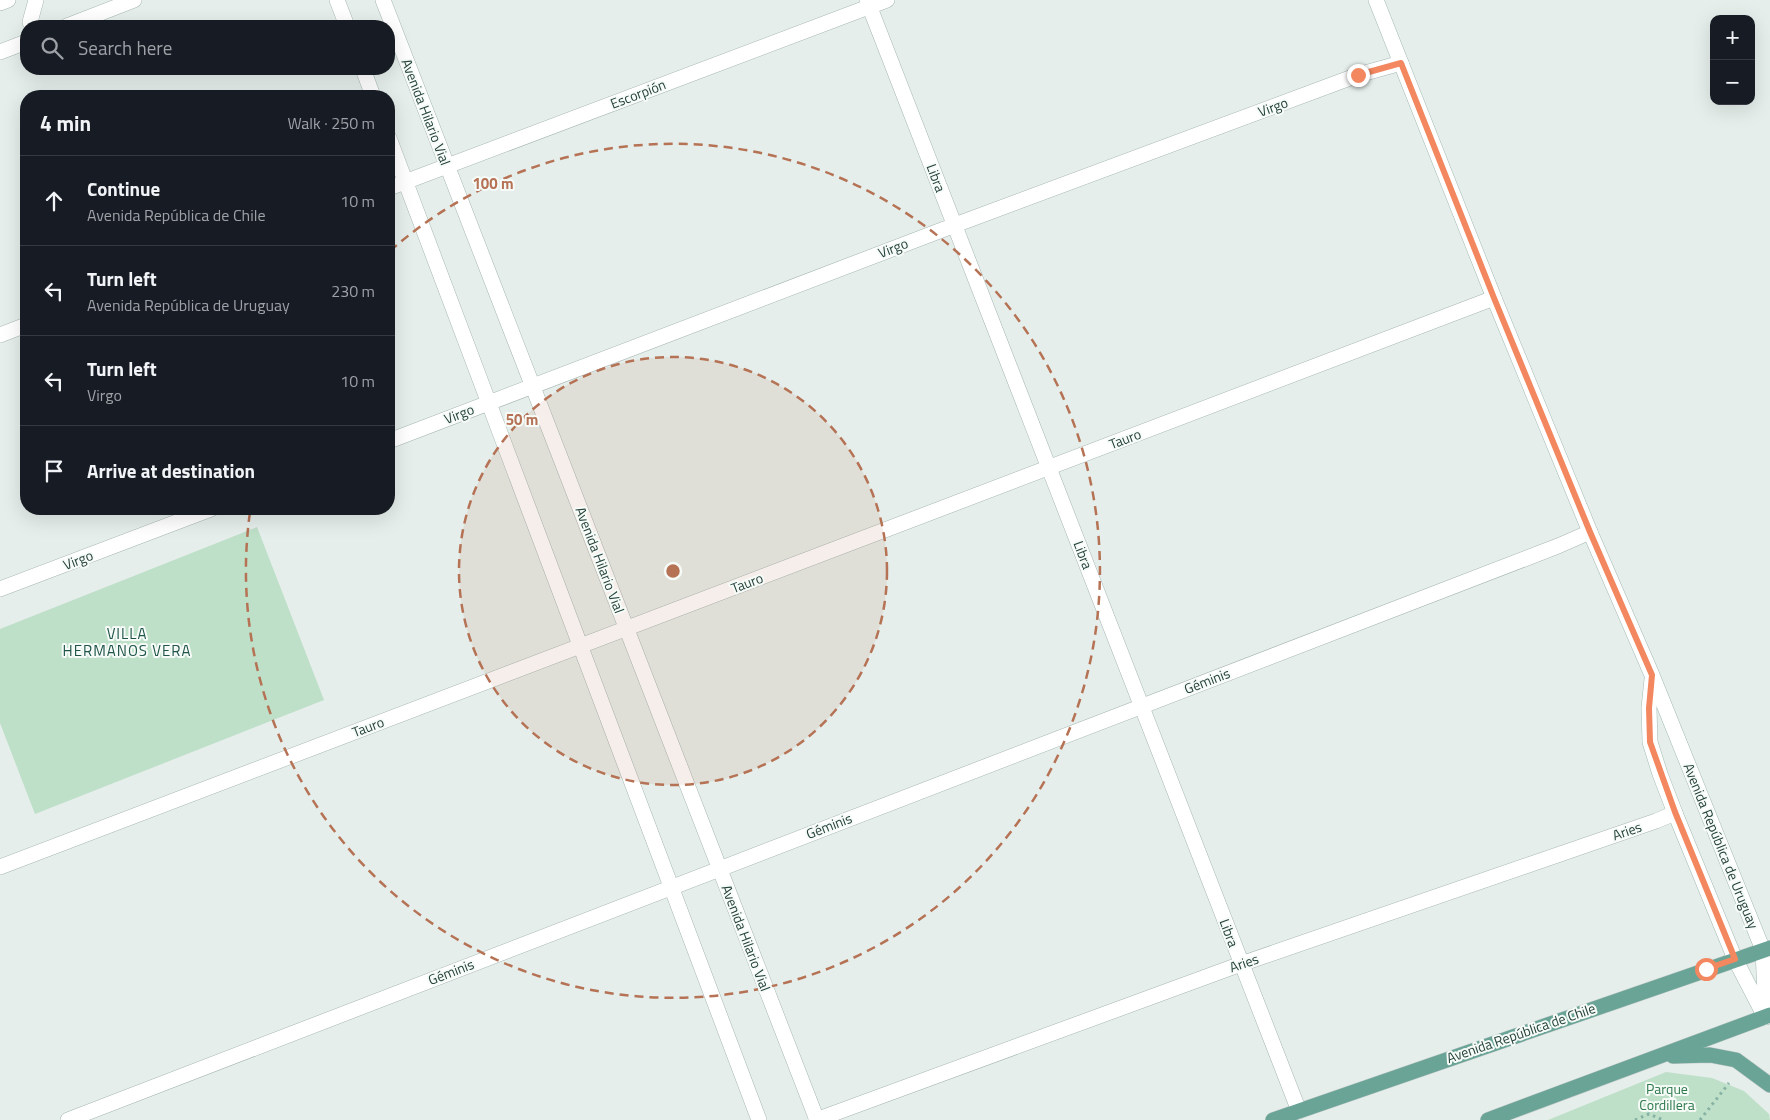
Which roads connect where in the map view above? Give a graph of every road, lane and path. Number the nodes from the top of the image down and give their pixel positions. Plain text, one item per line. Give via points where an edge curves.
1 (8, 0) edge
2 (36, 0) edge
3 (134, 0) edge
4 (337, 0) edge
5 (382, 0) edge
6 (887, 0) edge
7 (1376, 0) edge
8 (0, 3) edge
9 (868, 3) edge
10 (31, 20) edge
11 (82, 20) edge
12 (345, 20) edge
13 (390, 20) edge
14 (395, 33) edge
15 (20, 44) edge
16 (0, 52) edge
17 (1401, 63) junction
18 (365, 75) edge
19 (371, 90) edge
20 (395, 154) edge
21 (447, 166) junction
22 (405, 182) junction
23 (395, 186) edge
24 (955, 225) junction
25 (1494, 298) junction
26 (20, 327) edge
27 (0, 335) edge
28 (532, 386) junction
29 (489, 403) junction
30 (395, 439) edge
31 (1049, 468) junction
32 (195, 515) edge
33 (1590, 532) junction
34 (0, 589) edge
35 (626, 629) junction
36 (580, 646) junction
37 (1652, 675) junction
38 (1142, 706) junction
39 (1675, 812) junction
40 (0, 867) edge
41 (719, 868) junction
42 (671, 887) junction
43 (1766, 949) edge
44 (1735, 959) junction
45 (1241, 964) junction
46 (1768, 1016) edge
47 (1659, 1056) junction
48 (1743, 1065) junction
49 (1770, 1085) edge
50 (1298, 1111) junction
51 (68, 1120) edge
52 (759, 1120) edge
53 (817, 1120) edge
54 (1273, 1120) edge
55 (1488, 1120) edge
56 (1635, 1120) edge
57 (1663, 1120) edge
58 (1700, 1120) edge

1 - 8 street
2 - 10 street
3 - 11 street
4 - 12 street
5 - 13 street, Avenida Hilario Vial
6 - 9 street, Escorpión
7 - 17 street, Avenida República de Uruguay
9 - 21 street, Escorpión
9 - 24 street, Libra
14 - 21 street, Avenida Hilario Vial
15 - 16 street
17 - 24 street, Virgo via 1358,75
17 - 25 street, Avenida República de Uruguay
18 - 19 street
20 - 22 street
21 - 22 street, Escorpión
21 - 28 street, Avenida Hilario Vial
22 - 23 street, Escorpión
22 - 29 street
24 - 28 street, Virgo
24 - 31 street, Libra
25 - 31 street, Tauro
25 - 33 street, Avenida República de Uruguay
26 - 27 street
28 - 29 street, Virgo
28 - 35 street, Avenida Hilario Vial
29 - 30 street, Virgo
29 - 36 street
31 - 35 street, Tauro
31 - 38 street, Libra
32 - 34 street, Virgo
33 - 37 street, Avenida República de Uruguay
33 - 38 street, Géminis
35 - 36 street, Tauro
35 - 41 street, Avenida Hilario Vial
36 - 40 street, Tauro
36 - 42 street
37 - 39 street, Avenida República de Uruguay via 1650,742
37 - 43 street, Avenida República de Uruguay
38 - 41 street, Géminis
38 - 45 street, Libra
39 - 44 street, Avenida República de Uruguay
39 - 45 street, Aries
41 - 42 street, Géminis
41 - 53 street, Avenida Hilario Vial
42 - 51 street, Géminis
42 - 52 street
43 - 44 main road, Avenida República de Chile
43 - 46 street, Avenida República de Uruguay
44 - 46 street, Avenida República de Uruguay
44 - 50 main road, Avenida República de Chile
45 - 50 street, Libra
45 - 53 street, Aries
46 - 47 main road
47 - 48 main road via 1710,1055 1736,1060
47 - 55 main road
48 - 49 main road
48 - 58 path
50 - 54 main road, Avenida República de Chile
56 - 57 path via 1649,1114

